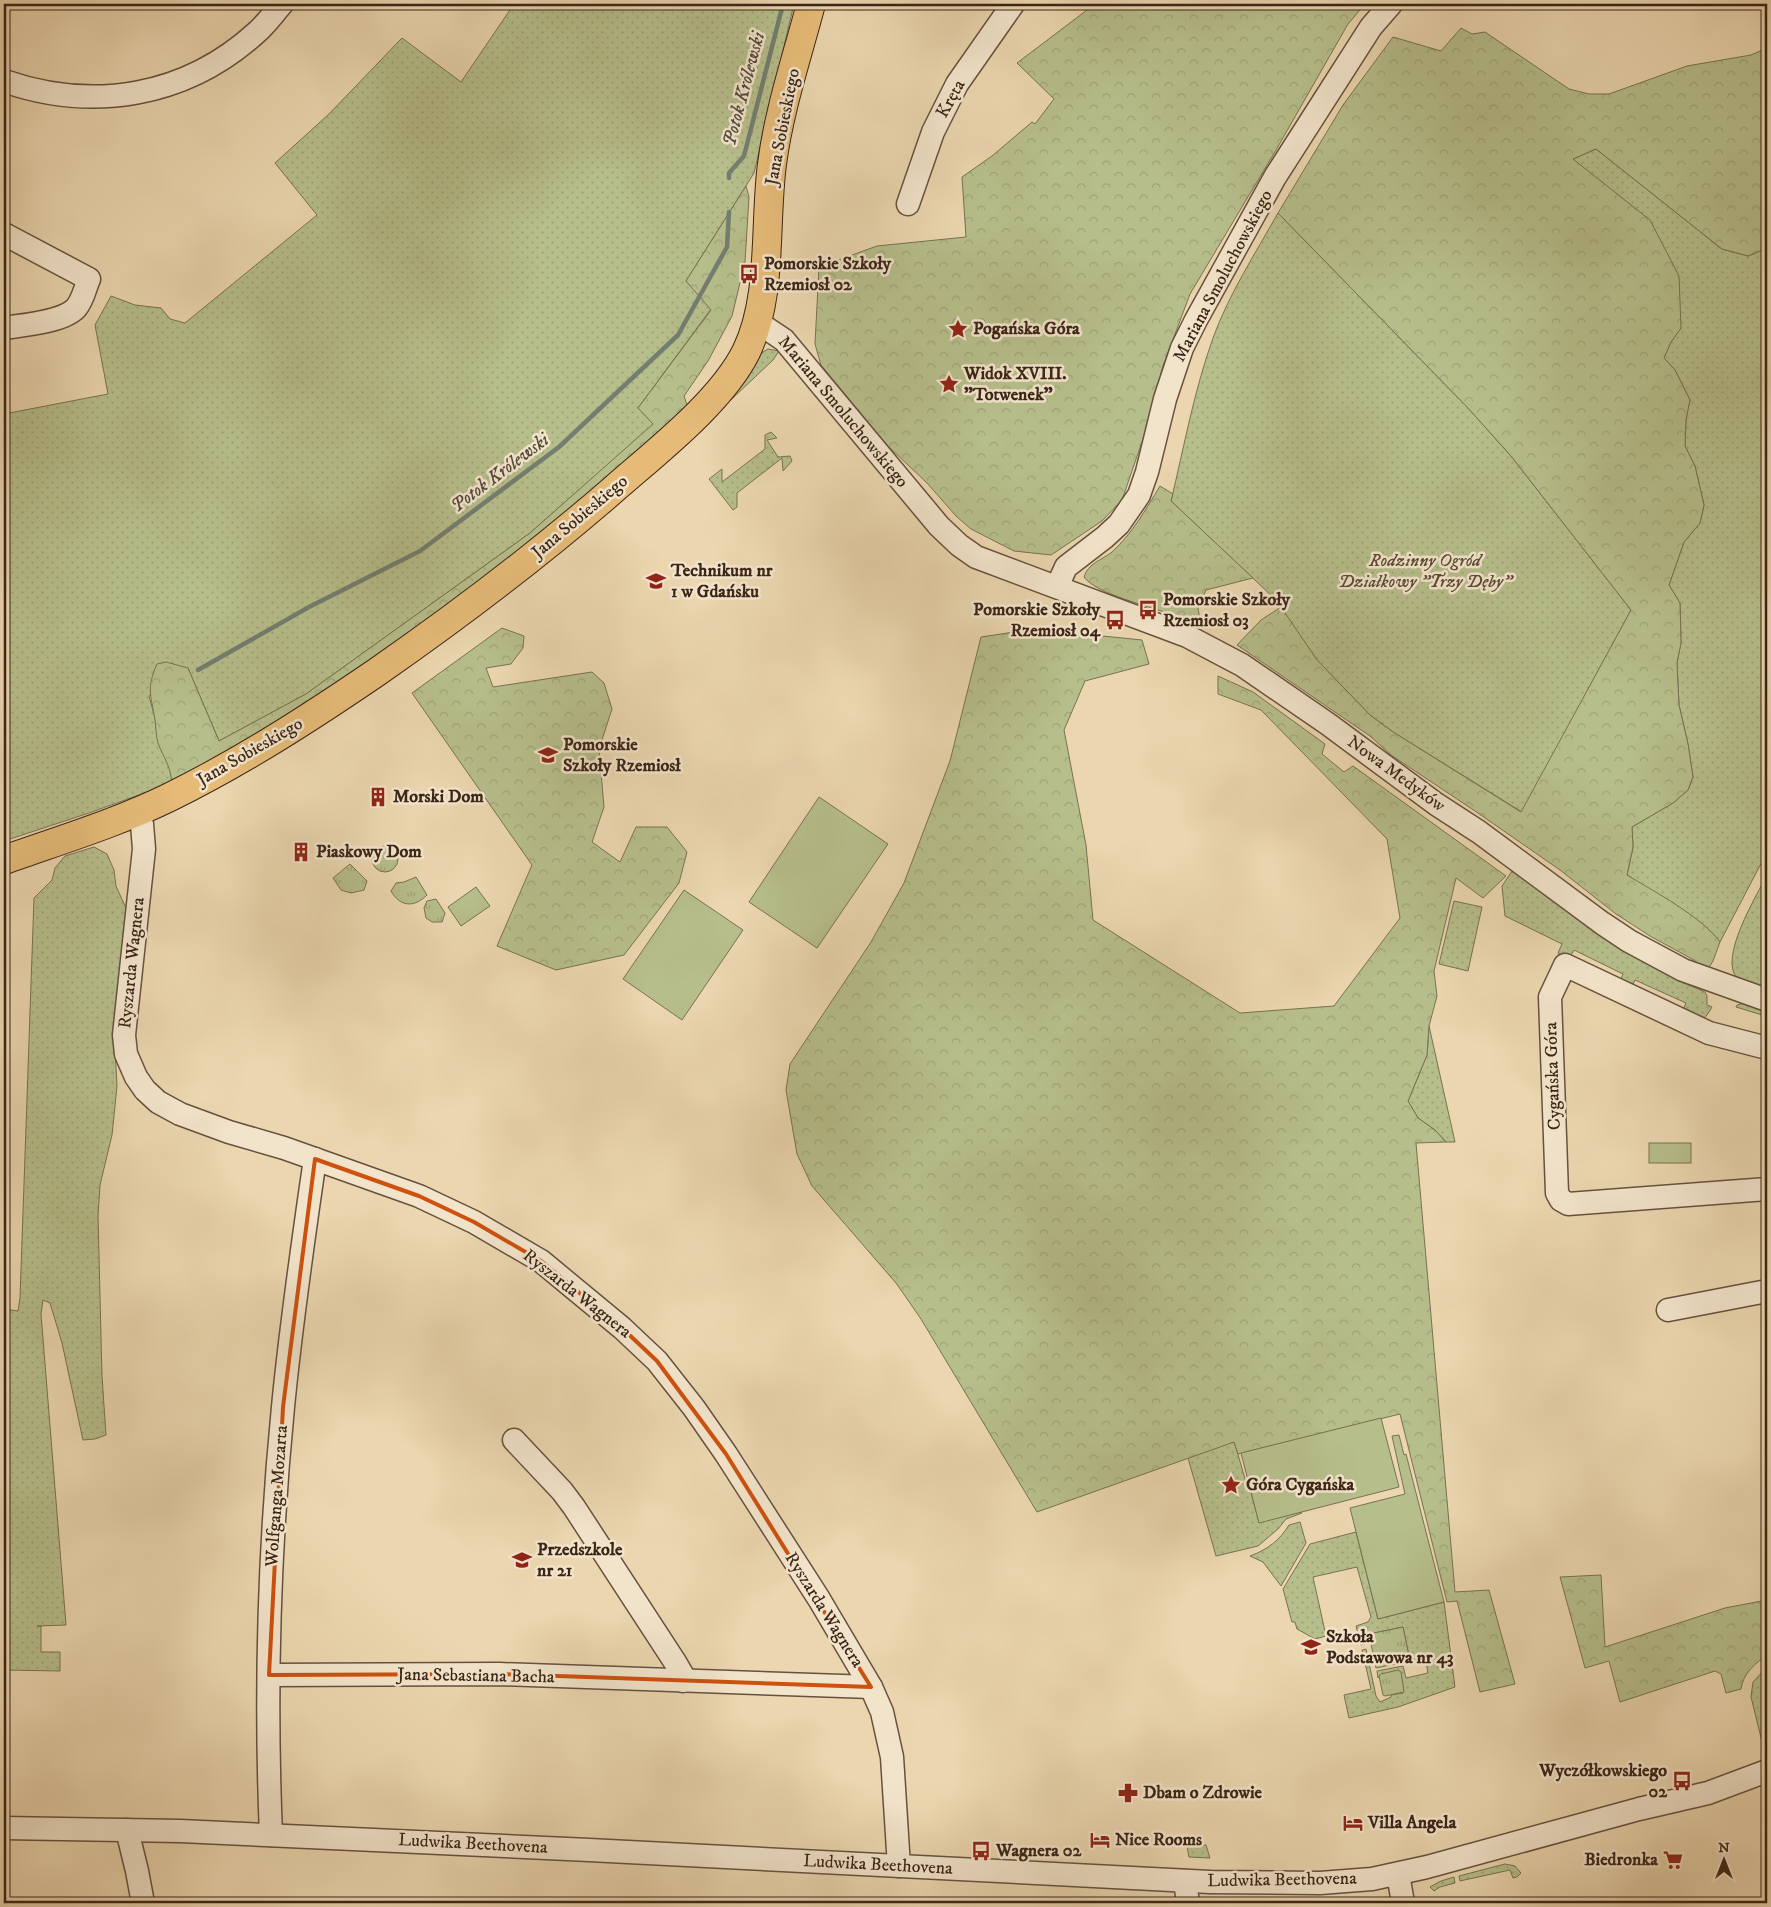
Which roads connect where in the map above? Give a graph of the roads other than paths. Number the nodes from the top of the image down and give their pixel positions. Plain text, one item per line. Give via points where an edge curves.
1 (282, 4) edge
2 (811, 4) edge
3 (1013, 4) edge
4 (1391, 4) edge
5 (4, 82) edge
6 (908, 204) dead end
7 (4, 234) edge
8 (756, 324) junction
9 (4, 328) edge
10 (1057, 587) junction
11 (137, 812) junction
12 (4, 860) edge
13 (1767, 1000) edge
14 (1767, 1048) edge
15 (315, 1159) junction
16 (1767, 1189) edge
17 (1767, 1291) edge
18 (1668, 1310) dead end
19 (514, 1440) dead end
20 (269, 1675) junction
21 (684, 1681) junction
22 (872, 1687) junction
23 (1767, 1771) edge
24 (4, 1828) edge
25 (127, 1830) junction
26 (271, 1835) junction
27 (899, 1866) junction
28 (1398, 1874) junction
29 (1185, 1881) junction
30 (143, 1903) edge
31 (1188, 1903) edge
32 (1403, 1903) edge

1 - 5 street via 258,31 218,62 187,78 145,92 116,97 84,97 52,94
2 - 8 main road, Jana Sobieskiego via 774,149
3 - 6 street, Kręta via 957,84 933,132
4 - 10 street, Mariana Smoluchowskiego via 1371,27 1275,177 1196,320 1182,348 1165,399 1138,495 1119,524 1066,567
7 - 9 street via 89,278 81,301 70,312 57,318
8 - 10 street, Mariana Smoluchowskiego via 774,332 790,347 938,526 959,545 984,560
8 - 11 main road, Jana Sobieskiego via 746,352 716,395 628,477 505,579 323,709 225,768
10 - 13 street, Nowa Medyków via 1187,636 1242,665 1629,941 1675,966
11 - 12 main road, Jana Sobieskiego
11 - 15 street, Ryszarda Wagnera via 142,824 144,849 124,1035 126,1054 136,1077 158,1102 180,1114
14 - 16 street, Cygańska Góra via 1709,1033 1565,966 1550,997 1557,1193 1561,1200 1568,1204
15 - 20 street, Wolfganga Mozarta via 283,1407 274,1523
15 - 22 street, Ryszarda Wagnera via 419,1196 474,1222 541,1261 657,1361 726,1454
17 - 18 street
19 - 21 street via 568,1499 675,1662
20 - 21 street, Jana Sebastiana Bacha via 499,1674
20 - 26 street, Wolfganga Mozarta
21 - 22 street, Jana Sebastiana Bacha
22 - 27 street, Ryszarda Wagnera via 882,1712 892,1757
23 - 28 street, Ludwika Beethovena via 1708,1792
24 - 25 street, Ludwika Beethovena
25 - 26 street, Ludwika Beethovena
25 - 30 street
26 - 27 street, Ludwika Beethovena
27 - 29 street, Ludwika Beethovena
28 - 29 street, Ludwika Beethovena via 1320,1883
28 - 32 street
29 - 31 street

